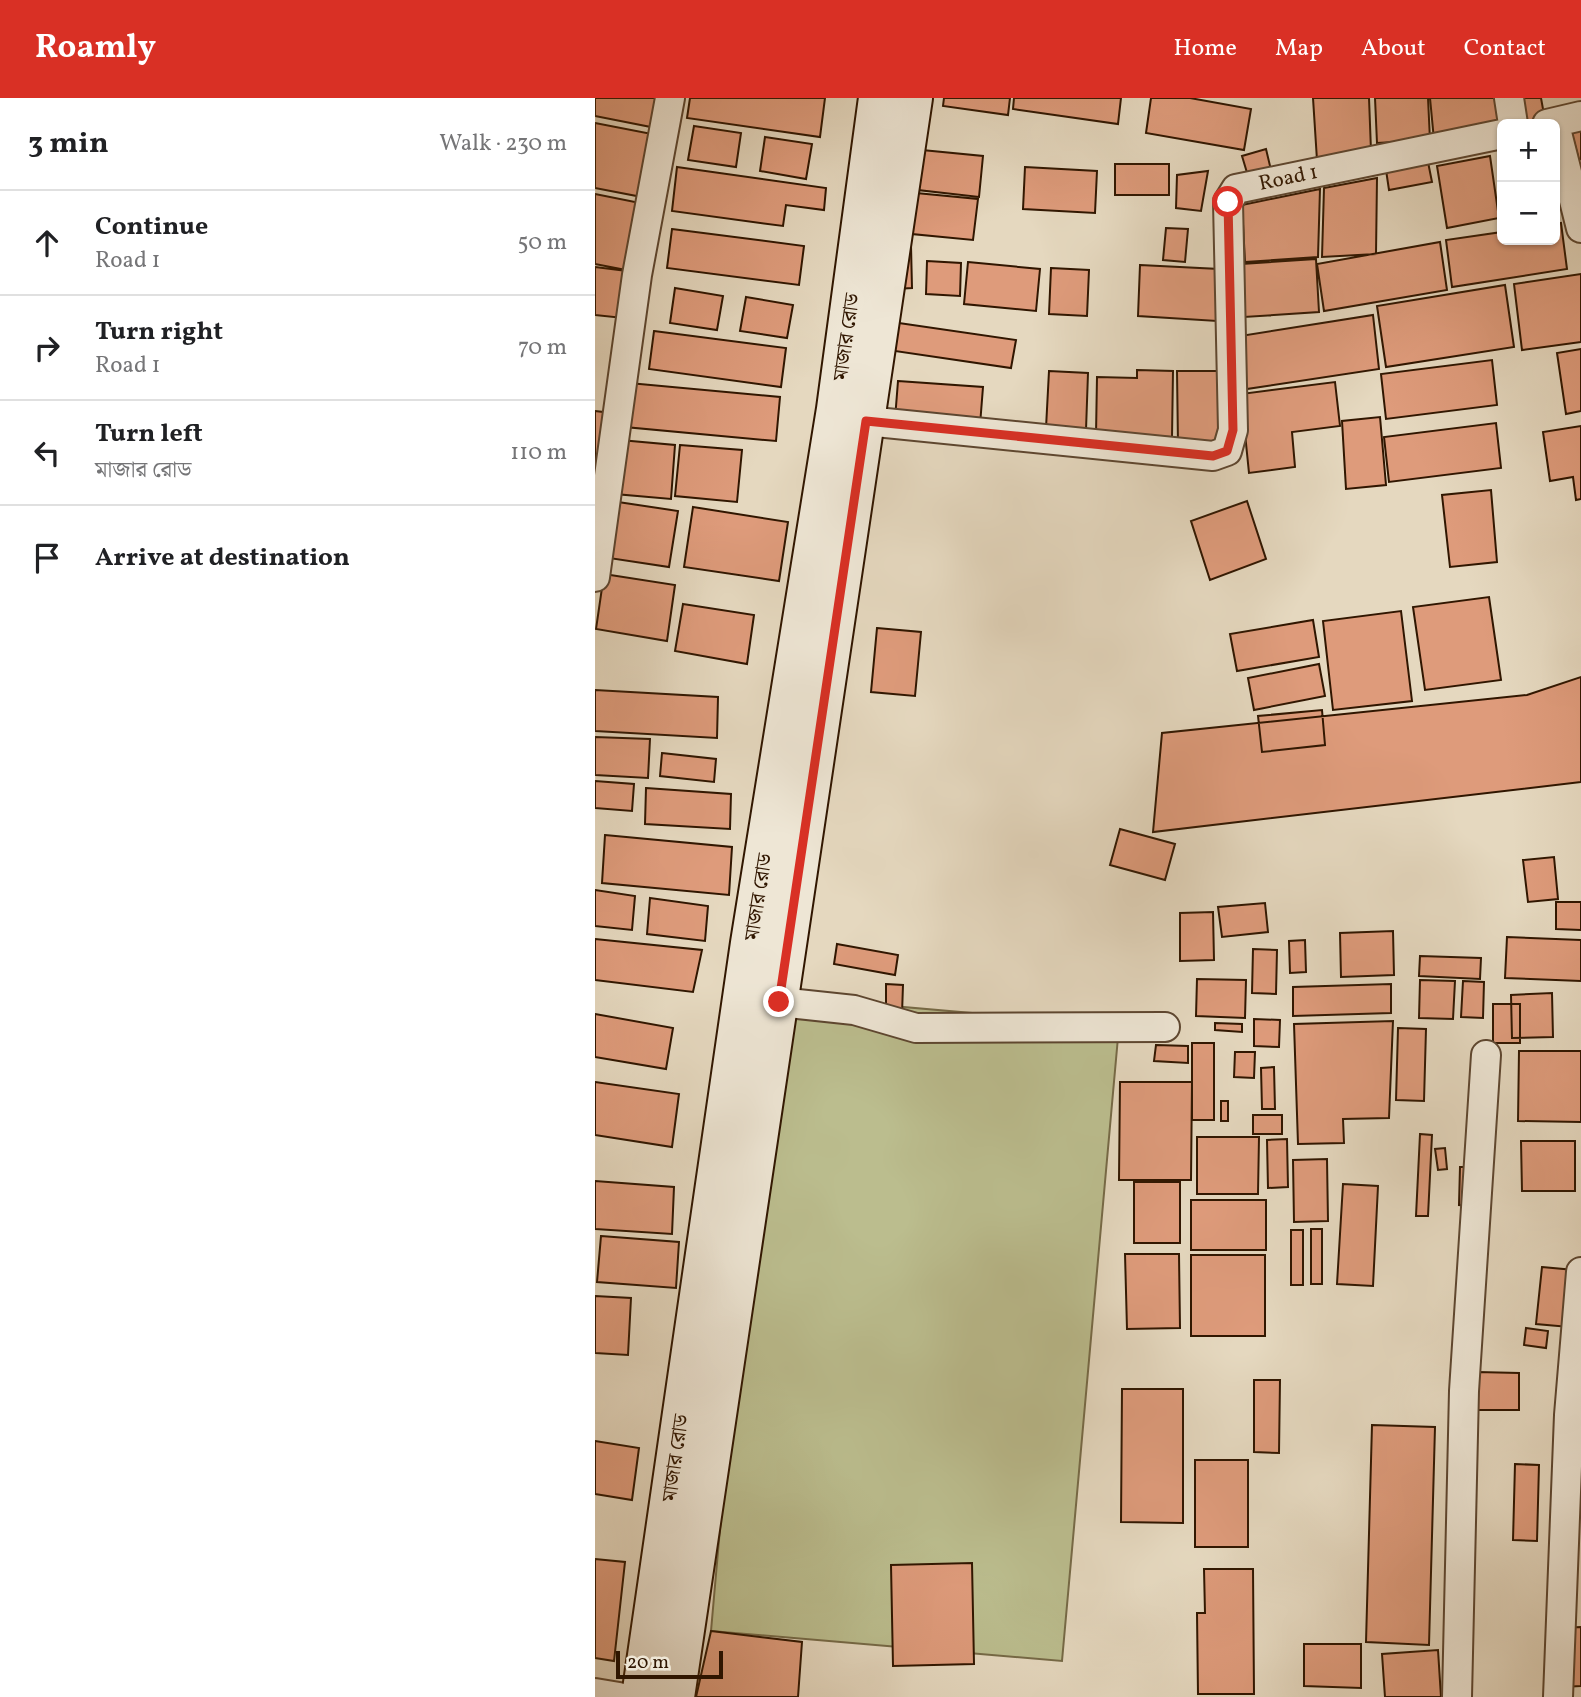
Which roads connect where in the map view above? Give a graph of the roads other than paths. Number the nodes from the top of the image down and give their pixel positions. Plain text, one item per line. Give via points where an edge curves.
1 (670, 98) edge
2 (878, 98) edge
3 (913, 98) edge
4 (1509, 98) edge
5 (1512, 119) edge
6 (1560, 131) edge
7 (1497, 135) edge
8 (1581, 228) edge
9 (866, 421) junction
10 (595, 577) edge
11 (779, 1002) junction
12 (1165, 1027) dead end
13 (1486, 1055) dead end
14 (1581, 1272) edge
15 (595, 1693) edge
16 (619, 1697) edge
17 (641, 1697) edge
18 (675, 1697) edge
19 (1457, 1697) edge
20 (1558, 1697) edge

1 - 10 street via 638,275
2 - 17 main road, মাজার রোড via 836,409 748,957
3 - 9 main road, মাজার রোড
4 - 5 street
6 - 8 street
7 - 9 street, Road 1 via 1236,189 1228,202 1233,430 1227,451 1213,456
9 - 11 main road, মাজার রোড
11 - 12 street via 854,1010 916,1028
11 - 18 main road, মাজার রোড
13 - 19 street via 1464,1391
14 - 20 street via 1569,1415
15 - 16 street

